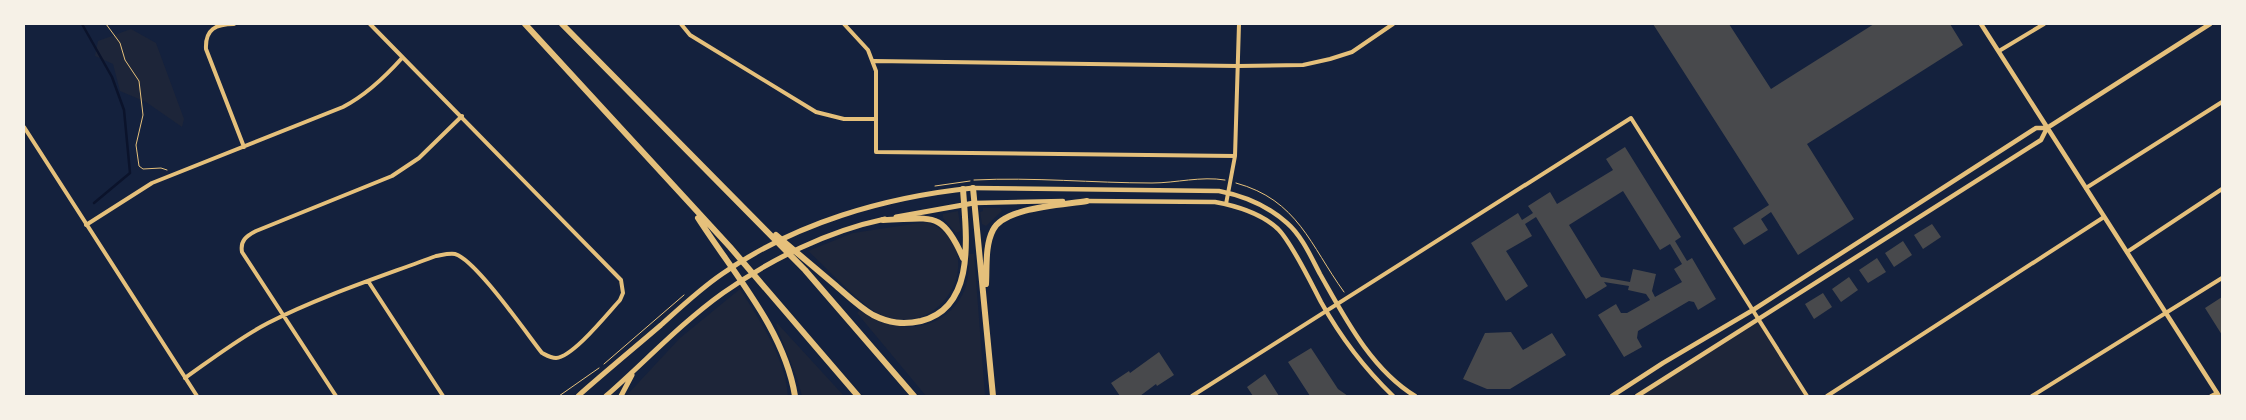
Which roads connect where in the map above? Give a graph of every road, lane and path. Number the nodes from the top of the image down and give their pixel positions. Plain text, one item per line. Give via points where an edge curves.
1 (106, 24) edge
2 (234, 24) edge
3 (370, 24) edge
4 (525, 24) edge
5 (562, 24) edge
6 (681, 24) edge
7 (844, 24) edge
8 (1238, 24) edge
9 (1393, 24) edge
10 (1981, 24) edge
11 (2044, 24) edge
12 (2210, 24) edge
13 (1999, 51) junction
14 (402, 58) junction
15 (874, 61) junction
16 (1238, 66) junction
17 (2222, 102) edge
18 (462, 116) junction
19 (876, 119) junction
20 (24, 127) edge
21 (2047, 128) junction
22 (244, 147) junction
23 (1235, 156) junction
24 (174, 173) junction
25 (1232, 181) junction
26 (938, 185) dead end
27 (973, 188) junction
28 (2086, 188) junction
29 (963, 189) junction
30 (2222, 190) edge
31 (1228, 193) junction
32 (1088, 201) junction
33 (974, 203) junction
34 (689, 204) junction
35 (964, 204) junction
36 (1226, 204) junction
37 (742, 207) junction
38 (2104, 217) junction
39 (883, 220) junction
40 (86, 225) junction
41 (2126, 252) junction
42 (964, 262) junction
43 (2222, 278) edge
44 (368, 281) junction
45 (985, 305) junction
46 (1337, 305) junction
47 (1753, 310) junction
48 (1327, 312) junction
49 (2166, 313) junction
50 (284, 315) junction
51 (1759, 320) junction
52 (634, 372) junction
53 (184, 378) junction
54 (2218, 394) edge
55 (196, 396) edge
56 (336, 396) edge
57 (444, 396) edge
58 (578, 396) edge
59 (606, 396) edge
60 (621, 396) edge
61 (794, 396) edge
62 (858, 396) edge
63 (914, 396) edge
64 (993, 396) edge
65 (1192, 396) edge
66 (1393, 396) edge
67 (1415, 396) edge
68 (1612, 396) edge
69 (1637, 396) edge
70 (1807, 396) edge
71 (1827, 396) edge
72 (2032, 396) edge
73 (2211, 396) edge

1 - 24 path via 120,43 125,60 139,81 143,116 136,145 139,166 142,169 162,168
2 - 22 street via 215,26 209,31 206,49
3 - 14 street
4 - 34 highway
5 - 37 highway
6 - 19 street via 690,36 816,112 844,119
7 - 15 street
8 - 16 street
9 - 16 street via 1352,52 1330,59 1303,65
10 - 13 street
11 - 13 street
12 - 21 street
13 - 21 street
14 - 18 street
14 - 22 street via 359,98
15 - 16 street
15 - 19 street
16 - 23 street
17 - 28 street
18 - 44 street via 621,280 623,293 620,300 570,351 556,358 542,353 472,265 455,254 436,256
18 - 50 street via 407,168 246,236 242,252
19 - 23 street via 876,152
20 - 40 street
21 - 28 street
21 - 47 street via 2036,128
21 - 51 street via 2041,140
22 - 24 street
23 - 25 street
24 - 40 street
25 - 26 path via 1196,179 1151,183 989,179
25 - 31 street
27 - 29 main road
27 - 31 street
27 - 33 highway
28 - 38 street
29 - 35 highway
29 - 58 main road via 875,205 798,232 760,251 722,273 692,296
30 - 41 street
31 - 36 street
31 - 46 street via 1255,201 1288,224 1306,248
32 - 33 street
32 - 36 street
32 - 45 highway via 1016,213 1002,219 993,230 988,249
33 - 35 main road
33 - 45 highway
34 - 61 highway via 753,300 783,355
34 - 62 highway
35 - 39 main road
35 - 42 highway
36 - 48 street via 1257,216 1278,230
37 - 42 highway via 862,308 886,321 910,324 944,310 956,297
37 - 63 highway via 805,270
38 - 41 street
38 - 71 street
39 - 42 highway via 938,221 954,237
39 - 52 main road via 830,236 766,266 723,293
40 - 53 street
41 - 49 street
43 - 49 street
44 - 50 street
44 - 57 street
45 - 64 highway
46 - 47 street via 1631,118
46 - 48 street
46 - 67 street via 1379,365
47 - 51 street
47 - 68 street
48 - 65 street
48 - 66 street via 1371,375
49 - 54 street
49 - 72 street
50 - 53 street via 241,339
50 - 56 street
51 - 69 street
51 - 70 street
52 - 59 main road
52 - 60 main road
53 - 55 street
54 - 73 street

